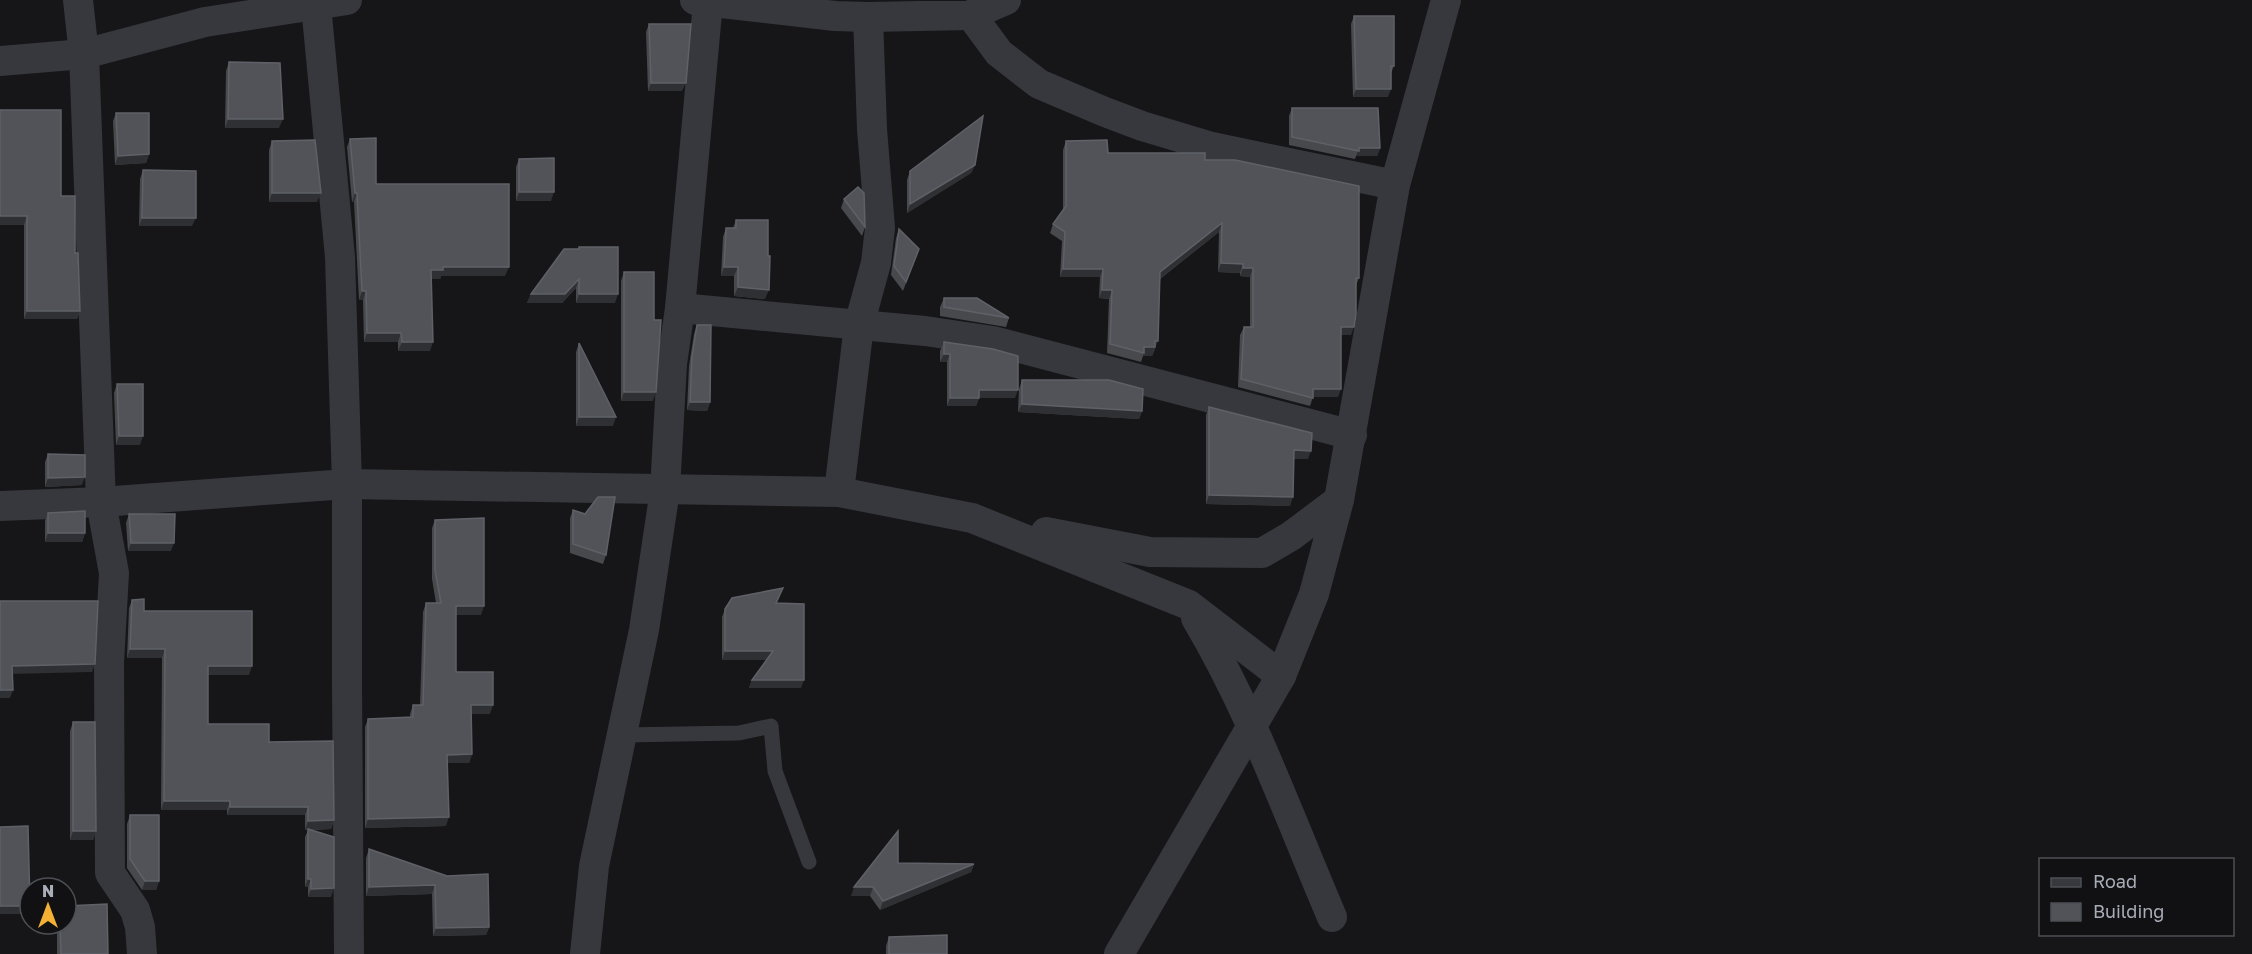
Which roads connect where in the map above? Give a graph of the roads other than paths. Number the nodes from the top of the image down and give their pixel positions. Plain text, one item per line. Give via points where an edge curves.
1 (78, 0) edge
2 (347, 0) edge
3 (1006, 0) edge
4 (1446, 0) edge
5 (701, 1) edge
6 (316, 5) junction
7 (835, 8) edge
8 (205, 11) edge
9 (971, 15) junction
10 (868, 17) junction
11 (84, 54) junction
12 (0, 61) edge
13 (1395, 185) junction
14 (680, 308) junction
15 (859, 325) junction
16 (1352, 435) junction
17 (347, 484) junction
18 (665, 490) junction
19 (839, 492) junction
20 (1339, 500) junction
21 (101, 502) junction
22 (0, 506) edge
23 (972, 518) junction
24 (1189, 605) junction
25 (1281, 676) junction
26 (1252, 726) junction
27 (623, 735) junction
28 (809, 861) dead end
29 (1332, 917) dead end
30 (142, 954) edge
31 (350, 954) edge
32 (585, 954) edge
33 (1119, 954) edge

1 - 11 street
2 - 6 street
3 - 9 street
4 - 13 street
5 - 7 street
5 - 14 street
6 - 8 street
6 - 17 street via 340,256
7 - 10 street
8 - 11 street
9 - 10 street
9 - 13 street via 999,53 1039,84 1105,112 1212,147
10 - 15 street via 880,228 876,263
11 - 12 street
11 - 21 street
13 - 16 street
14 - 15 street
14 - 18 street via 672,364
15 - 16 street via 993,341
15 - 19 street
16 - 20 street
17 - 18 street
17 - 21 street
17 - 31 street
18 - 19 street
18 - 27 street
19 - 23 street
20 - 23 street via 1262,553 1150,552
20 - 25 street via 1314,594
21 - 22 street
21 - 30 street via 114,573 109,663 110,873 135,910
23 - 24 street
24 - 25 street
24 - 26 street
25 - 26 street
26 - 29 street
26 - 33 street
27 - 28 lane via 739,733 771,726 775,771
27 - 32 street via 594,866

